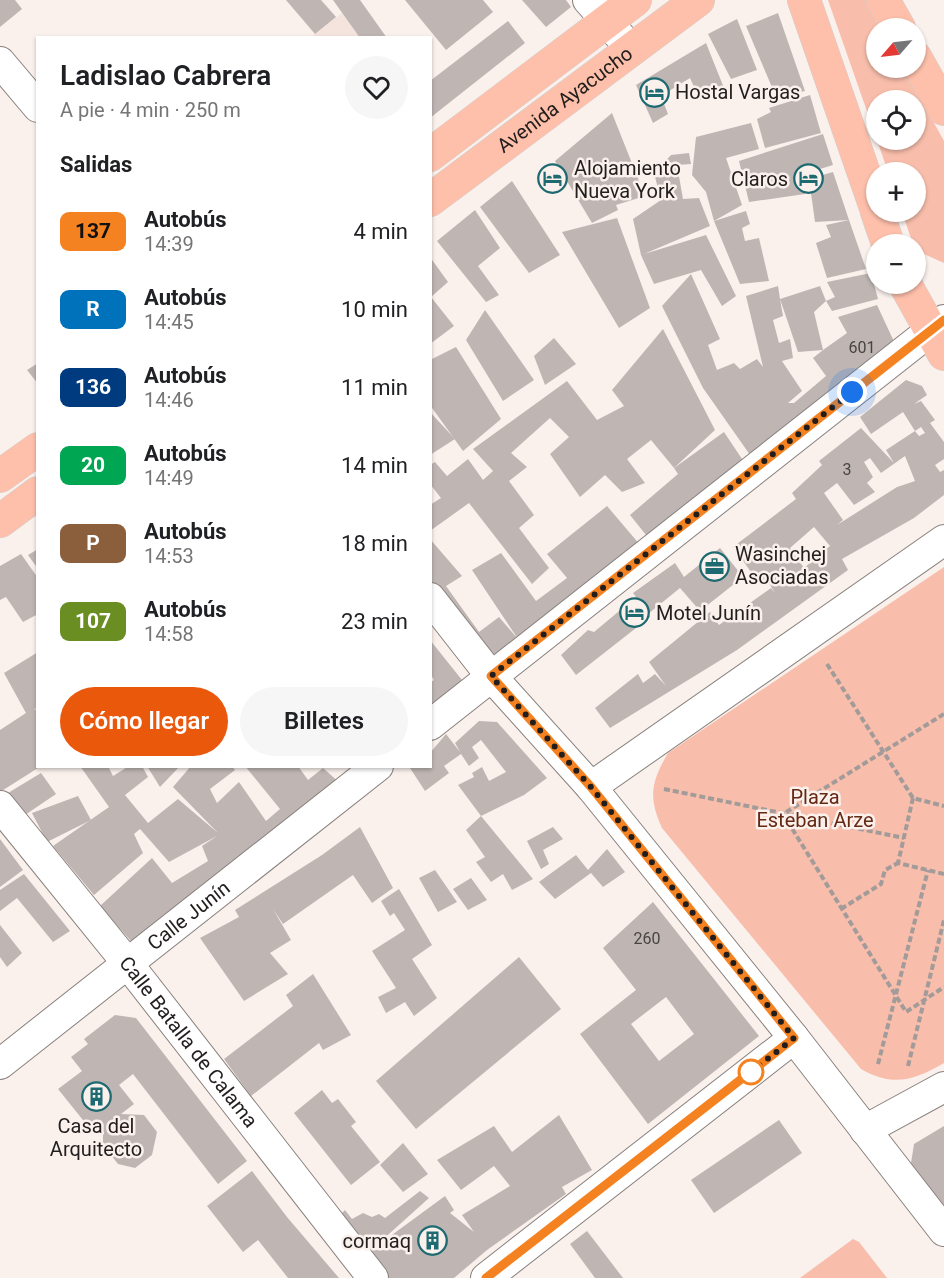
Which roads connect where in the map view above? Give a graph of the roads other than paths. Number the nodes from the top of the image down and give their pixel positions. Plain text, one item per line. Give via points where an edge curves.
1 (635, 0) edge
2 (698, 0) edge
3 (804, 0) edge
4 (883, 0) edge
5 (597, 10) edge
6 (893, 18) edge
7 (632, 50) junction
8 (0, 62) edge
9 (926, 77) edge
10 (36, 105) edge
11 (944, 109) edge
12 (432, 153) edge
13 (866, 178) edge
14 (432, 199) edge
15 (912, 294) edge
16 (939, 335) edge
17 (36, 450) edge
18 (0, 476) edge
19 (36, 494) edge
20 (0, 521) edge
21 (944, 540) edge
22 (432, 601) edge
23 (491, 676) junction
24 (432, 723) edge
25 (375, 768) edge
26 (591, 787) junction
27 (0, 806) edge
28 (128, 964) junction
29 (794, 1038) junction
30 (0, 1064) edge
31 (944, 1087) edge
32 (865, 1130) junction
33 (944, 1231) edge
34 (373, 1278) edge
35 (486, 1278) edge

1 - 5 main road, Avenida Ayacucho
2 - 7 main road, Avenida Ayacucho
3 - 13 main road
4 - 6 main road
5 - 7 street
5 - 12 main road, Avenida Ayacucho
7 - 14 main road, Avenida Ayacucho
8 - 10 street
9 - 11 main road
15 - 16 main road
16 - 23 street
17 - 18 main road
19 - 20 main road
21 - 26 street
22 - 23 street
23 - 24 street
23 - 26 street
25 - 28 street, Calle Junín
26 - 29 street
27 - 28 street, Calle Batalla de Calama
28 - 30 street, Calle Junín
28 - 34 street, Calle Batalla de Calama
29 - 32 street
29 - 35 street
31 - 32 street
32 - 33 street

